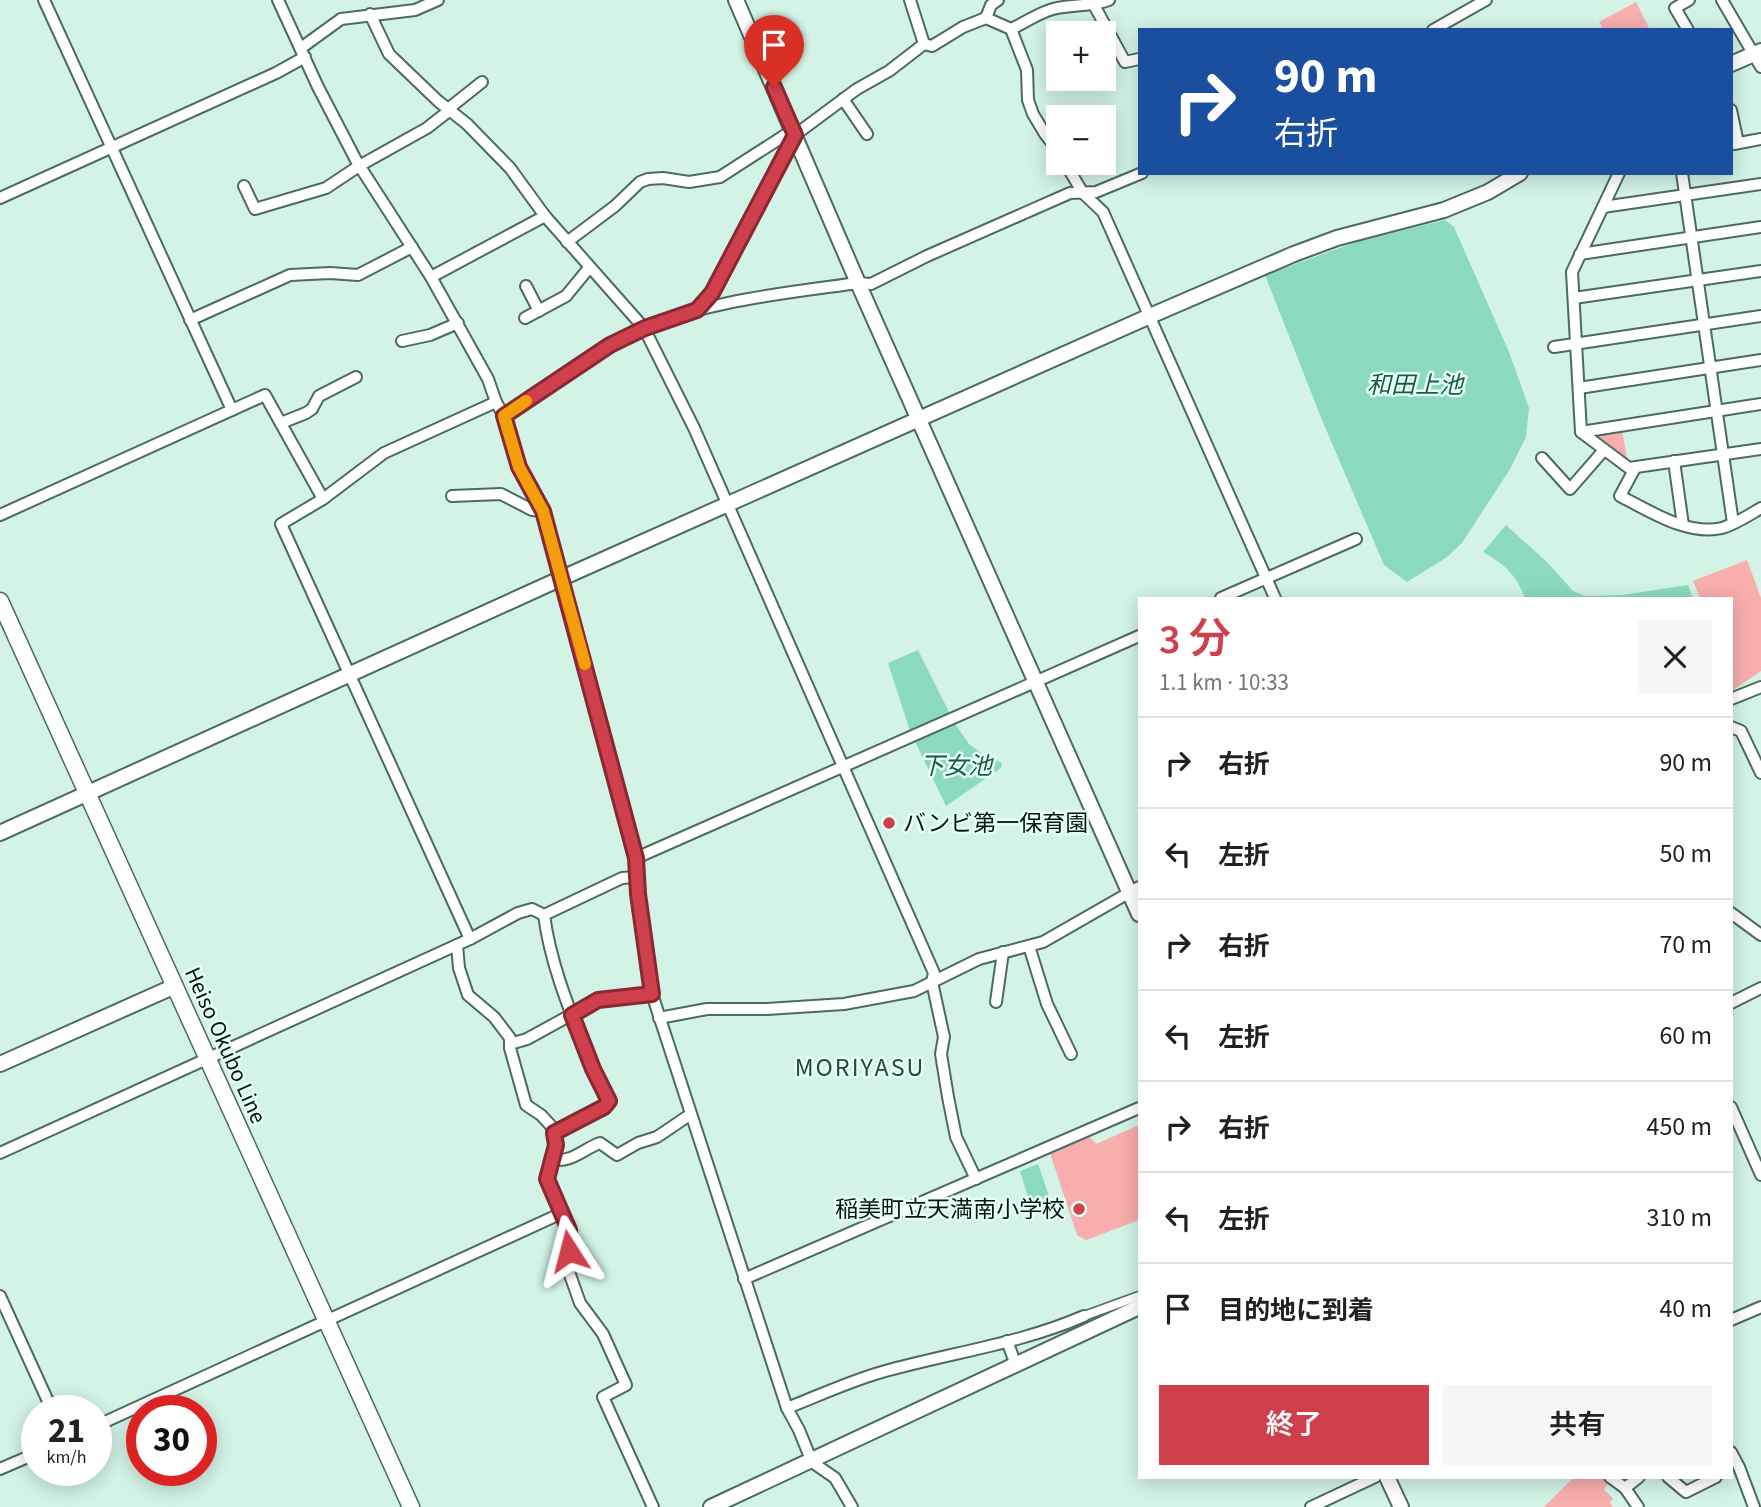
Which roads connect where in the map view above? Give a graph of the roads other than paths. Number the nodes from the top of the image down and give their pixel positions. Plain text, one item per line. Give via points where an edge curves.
1 (44, 0) edge
2 (278, 0) edge
3 (438, 0) edge
4 (736, 0) edge
5 (910, 0) edge
6 (998, 0) edge
7 (1109, 0) edge
8 (1486, 0) edge
9 (1689, 0) edge
10 (1722, 0) edge
11 (1088, 4) edge
12 (370, 14) junction
13 (986, 18) junction
14 (1437, 28) edge
15 (1687, 28) edge
16 (1012, 29) junction
17 (923, 44) junction
18 (303, 52) junction
19 (1759, 57) edge
20 (1138, 59) edge
21 (1733, 64) edge
22 (482, 82) dead end
23 (843, 99) junction
24 (449, 109) junction
25 (794, 132) junction
26 (1046, 133) edge
27 (867, 134) dead end
28 (1761, 139) edge
29 (1734, 143) edge
30 (112, 148) junction
31 (359, 166) junction
32 (1072, 175) edge
33 (1138, 175) edge
34 (1517, 175) edge
35 (1618, 175) edge
36 (1682, 175) edge
37 (1761, 184) edge
38 (244, 186) dead end
39 (1083, 193) junction
40 (1685, 196) junction
41 (0, 198) edge
42 (1603, 206) junction
43 (545, 216) junction
44 (1761, 227) edge
45 (1691, 238) junction
46 (567, 242) junction
47 (412, 247) junction
48 (1580, 254) junction
49 (589, 268) junction
50 (1761, 271) edge
51 (431, 277) junction
52 (1698, 281) junction
53 (858, 283) junction
54 (526, 286) dead end
55 (1574, 298) junction
56 (697, 310) junction
57 (539, 311) junction
58 (1150, 316) junction
59 (1761, 316) edge
60 (525, 318) dead end
61 (190, 320) junction
62 (458, 323) junction
63 (1704, 325) junction
64 (645, 328) junction
65 (402, 341) dead end
66 (1576, 344) junction
67 (1554, 347) dead end
68 (1761, 360) edge
69 (1710, 369) junction
70 (356, 377) dead end
71 (1579, 388) junction
72 (496, 402) junction
73 (1761, 404) edge
74 (232, 410) junction
75 (1717, 411) junction
76 (504, 416) junction
77 (920, 420) junction
78 (281, 423) junction
79 (1581, 432) junction
80 (1761, 449) edge
81 (1604, 450) junction
82 (1724, 453) junction
83 (1542, 458) dead end
84 (1675, 461) junction
85 (1635, 468) junction
86 (452, 496) dead end
87 (323, 499) junction
88 (726, 506) junction
89 (1761, 508) edge
90 (543, 511) junction
91 (0, 515) edge
92 (1733, 523) junction
93 (1684, 525) junction
94 (1356, 539) dead end
95 (562, 578) junction
96 (1266, 578) junction
97 (1223, 597) edge
98 (1275, 597) edge
99 (0, 601) edge
100 (1138, 636) edge
101 (350, 673) junction
102 (1038, 682) junction
103 (1761, 687) edge
104 (1733, 698) edge
105 (1733, 728) edge
106 (843, 767) junction
107 (1761, 773) edge
108 (86, 794) junction
109 (0, 833) edge
110 (636, 858) junction
111 (636, 877) junction
112 (1135, 890) edge
113 (1138, 908) edge
114 (1733, 914) edge
115 (544, 915) junction
116 (1761, 935) edge
117 (470, 939) junction
118 (457, 945) junction
119 (1029, 946) junction
120 (1003, 952) junction
121 (932, 982) junction
122 (175, 986) junction
123 (1761, 988) edge
124 (652, 994) junction
125 (996, 1002) dead end
126 (1733, 1002) edge
127 (572, 1015) junction
128 (659, 1018) junction
129 (510, 1044) junction
130 (1071, 1054) dead end
131 (207, 1060) junction
132 (0, 1064) edge
133 (1138, 1108) edge
134 (1733, 1112) edge
135 (691, 1114) junction
136 (554, 1133) junction
137 (0, 1153) edge
138 (551, 1159) junction
139 (1761, 1175) edge
140 (976, 1179) junction
141 (562, 1213) junction
142 (744, 1279) junction
143 (0, 1296) edge
144 (1138, 1296) edge
145 (1138, 1307) edge
146 (1761, 1307) edge
147 (1084, 1315) joint
148 (1733, 1319) edge
149 (328, 1321) junction
150 (1007, 1341) junction
151 (1016, 1364) junction
152 (45, 1395) edge
153 (787, 1408) junction
154 (112, 1419) edge
155 (21, 1460) edge
156 (1733, 1460) edge
157 (812, 1462) junction
158 (0, 1469) edge
159 (1371, 1479) edge
160 (1389, 1479) edge
161 (1613, 1479) edge
162 (1636, 1479) edge
163 (1670, 1479) edge
164 (1712, 1479) edge
165 (1625, 1488) junction
166 (411, 1507) edge
167 (653, 1507) edge
168 (711, 1507) edge
169 (852, 1507) edge
170 (1311, 1507) edge
171 (1401, 1507) edge
172 (1638, 1507) edge
173 (1754, 1507) edge

1 - 30 street
2 - 18 street
3 - 12 street via 415,10
4 - 25 street
5 - 17 street
6 - 13 street
7 - 11 street
8 - 14 street
9 - 15 street via 1675,8
10 - 19 street
11 - 16 street via 1049,10
11 - 20 street via 1125,62
12 - 18 street via 341,19
12 - 24 street via 389,54
13 - 16 street
13 - 17 street via 932,46
16 - 26 street via 1027,70 1028,100
17 - 23 street
18 - 30 street via 276,73
18 - 31 street
19 - 21 street
22 - 24 street
23 - 25 street
23 - 27 street
24 - 31 street via 416,135
24 - 43 street via 510,168
25 - 46 street via 720,177 689,182 648,178
25 - 53 street
25 - 56 street via 712,293
28 - 29 street
30 - 41 street
30 - 61 street
31 - 38 street via 326,188 255,209
31 - 47 street
32 - 39 street
33 - 39 street
34 - 58 street via 1444,210 1337,238
35 - 42 street
36 - 40 street
37 - 40 street
39 - 53 street via 1070,193 1031,209 871,284
39 - 58 street via 1103,212
40 - 42 street
40 - 45 street
42 - 48 street
43 - 46 street
43 - 51 street
44 - 45 street
45 - 48 street
45 - 52 street
46 - 49 street
47 - 51 street
47 - 61 street via 358,275 290,275
48 - 55 street via 1572,272
49 - 57 street via 566,296
49 - 64 street
50 - 52 street
51 - 62 street
52 - 55 street
52 - 63 street
53 - 56 street
53 - 77 street
54 - 57 street
55 - 66 street
56 - 64 street
57 - 60 street
58 - 77 street
58 - 96 street
59 - 63 street
61 - 74 street
62 - 65 street
62 - 72 street
63 - 66 street
63 - 69 street
64 - 76 street via 610,345
64 - 88 street
66 - 67 street
66 - 71 street
68 - 69 street
69 - 71 street
69 - 75 street
70 - 78 street via 319,396 306,413
71 - 79 street
72 - 76 street
72 - 87 street via 384,453
73 - 75 street
74 - 78 street via 265,395
74 - 91 street
75 - 79 street
75 - 82 street
76 - 90 street via 519,467
77 - 88 street
77 - 102 street
78 - 87 street
79 - 81 street
80 - 82 street
81 - 83 street via 1570,489
81 - 85 street
82 - 84 street
82 - 92 street
84 - 85 street
84 - 93 street
85 - 93 street via 1620,496
86 - 90 street via 500,494
87 - 101 street via 281,524
88 - 95 street
88 - 106 street
89 - 92 street
90 - 95 street
92 - 93 street via 1719,528
94 - 96 street
95 - 101 street
95 - 110 street
96 - 97 street
96 - 98 street
99 - 108 main road, Heiso Okubo Line
100 - 102 street
101 - 108 street
101 - 117 street
102 - 106 street
102 - 112 street
103 - 104 street
105 - 107 street via 1741,731
106 - 110 street
106 - 121 street via 934,973
108 - 109 street
108 - 122 main road, Heiso Okubo Line
110 - 111 street
111 - 115 street via 622,878
111 - 124 street
112 - 113 street
112 - 119 street
114 - 116 street
115 - 117 street via 532,909 518,913
115 - 127 street via 550,950
117 - 118 street
118 - 129 street via 468,995 494,1017
118 - 131 street
119 - 120 street
119 - 130 street via 1047,1004
120 - 121 street
120 - 125 street
121 - 128 street via 914,991 844,1004 707,1009
121 - 140 street via 956,1137
122 - 131 main road, Heiso Okubo Line
122 - 132 street
123 - 126 street
124 - 127 street via 598,1000
124 - 128 street
127 - 129 street
127 - 136 street via 609,1101
128 - 135 street
129 - 136 street via 526,1105 541,1115
131 - 137 street
131 - 149 main road, Heiso Okubo Line
133 - 140 street
134 - 139 street
135 - 138 street via 657,1137 617,1155 600,1143 574,1157
135 - 142 street
136 - 138 street
138 - 141 street via 547,1179
140 - 142 street
141 - 149 street
141 - 167 street via 569,1230 574,1290 603,1334 625,1385 603,1397
142 - 153 street
143 - 152 street
144 - 147 street
145 - 151 street
146 - 148 street
147 - 150 street
149 - 154 street
149 - 166 main road, Heiso Okubo Line
150 - 151 street
150 - 153 street via 879,1372
151 - 157 street
153 - 157 street
155 - 158 street
156 - 173 street
157 - 168 street
157 - 169 street via 835,1478
159 - 170 street
160 - 171 street
161 - 165 street
162 - 165 street
163 - 164 street via 1686,1492
165 - 172 street

